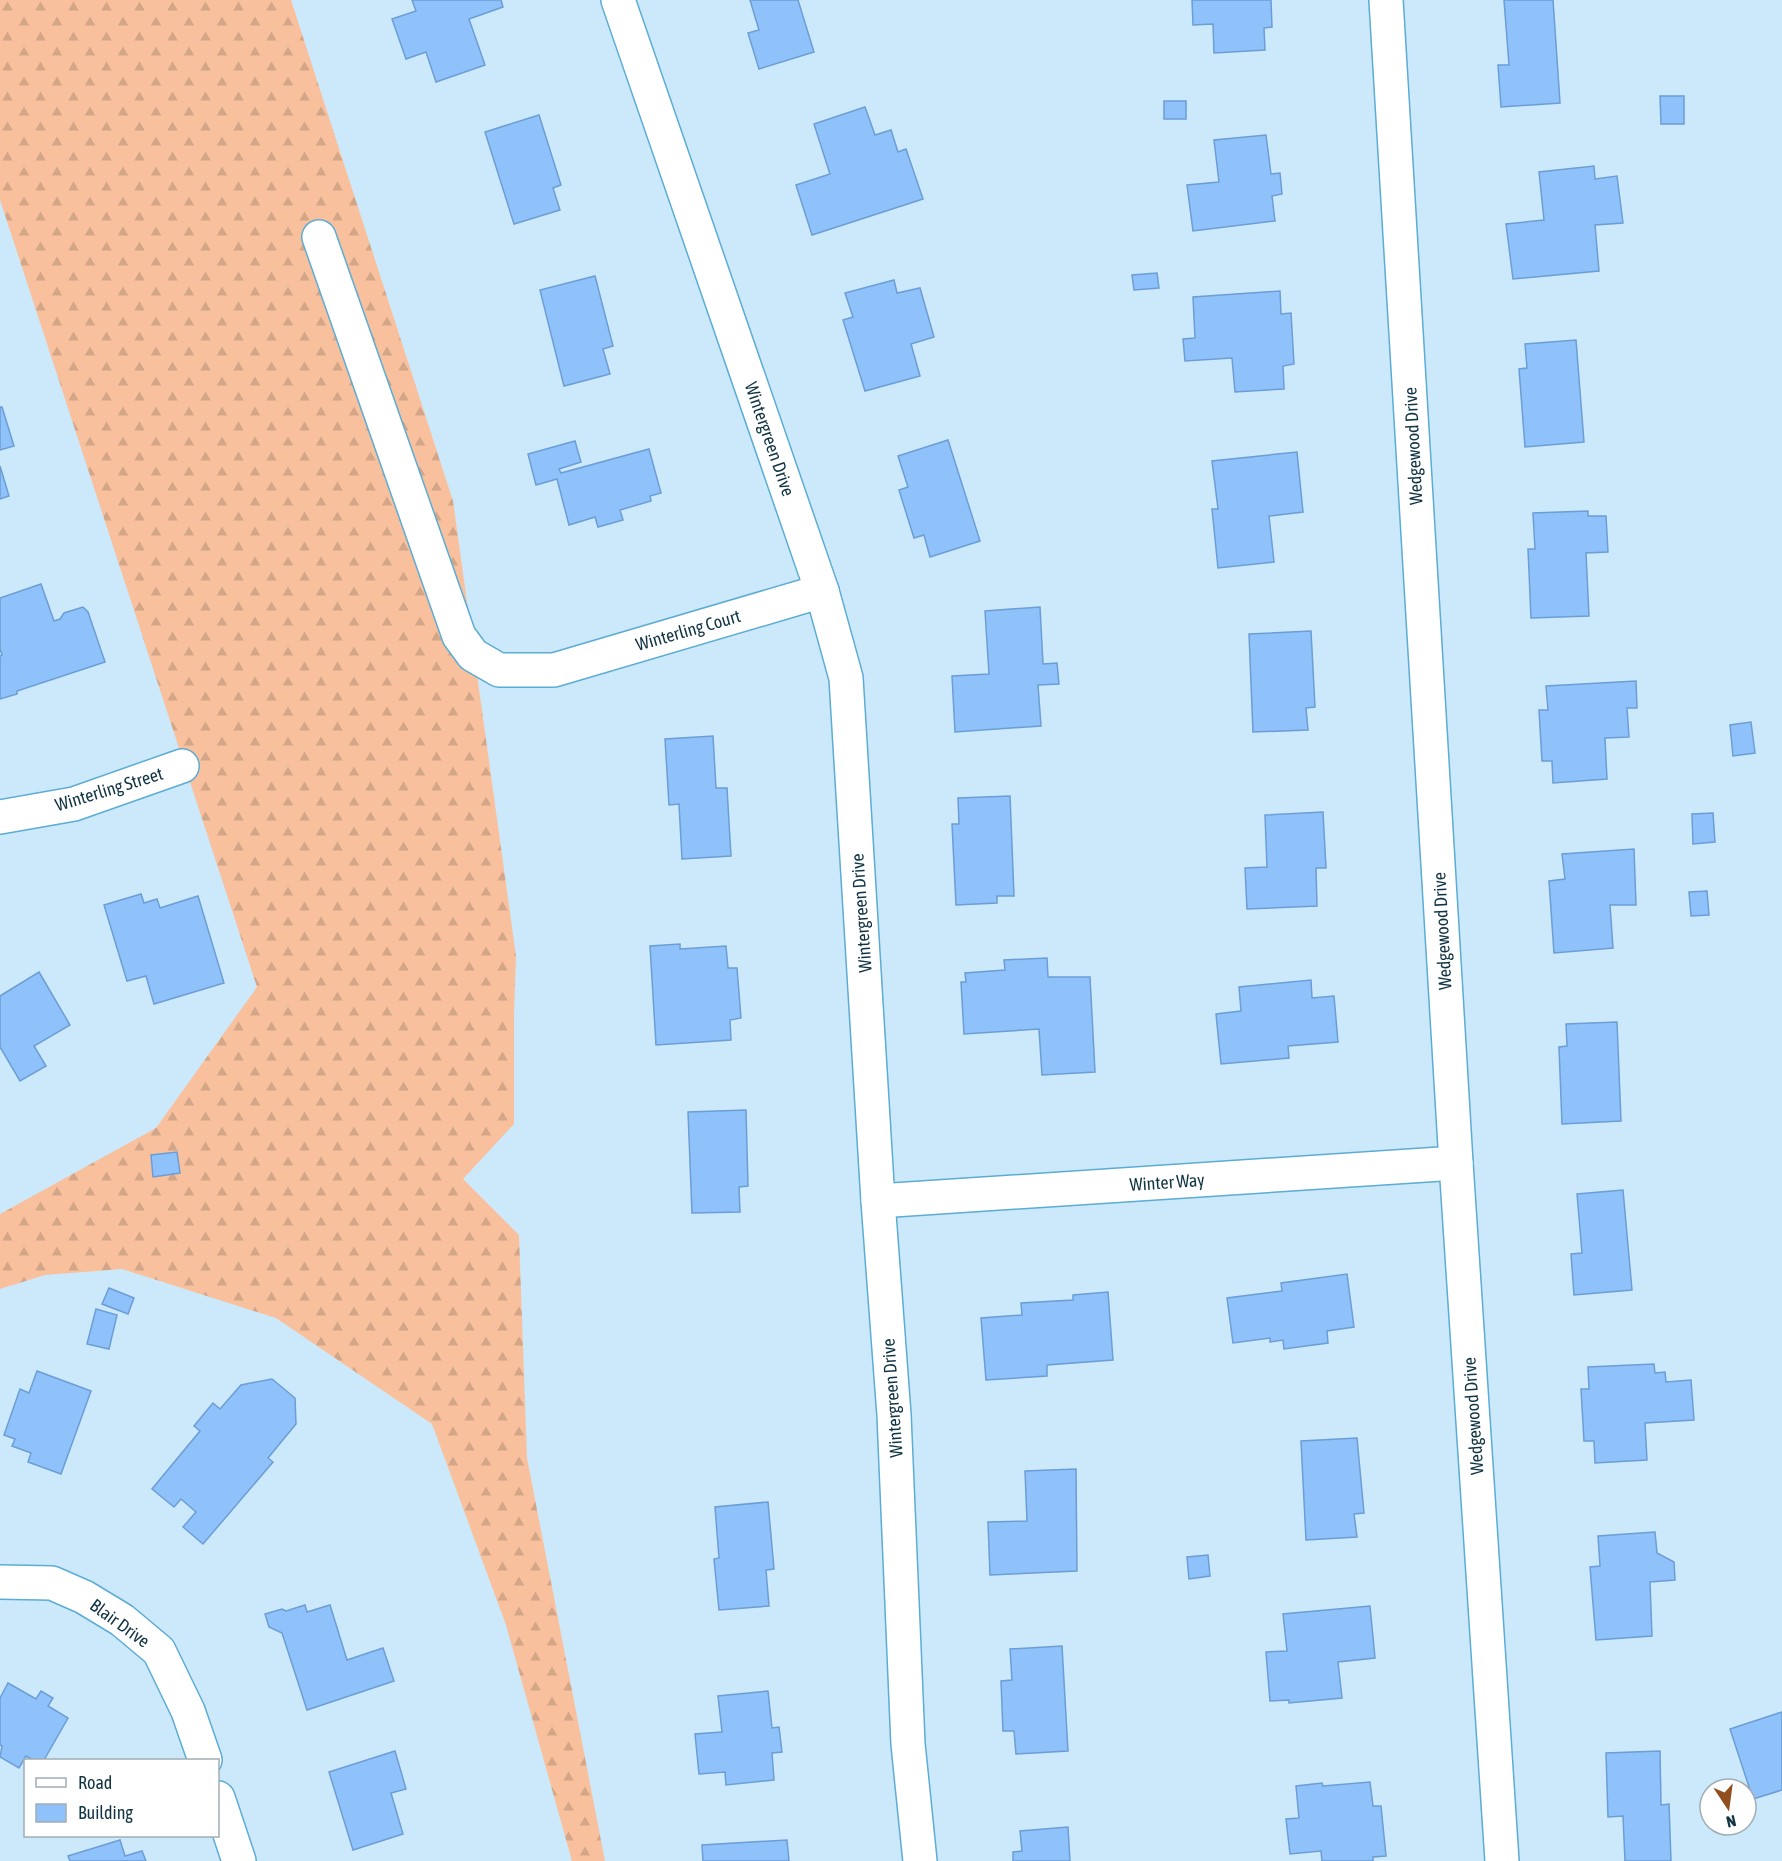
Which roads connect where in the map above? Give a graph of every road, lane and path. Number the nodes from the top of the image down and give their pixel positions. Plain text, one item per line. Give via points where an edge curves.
1 (618, 0) edge
2 (1386, 0) edge
3 (319, 237) dead end
4 (822, 591) junction
5 (182, 766) dead end
6 (0, 817) edge
7 (1456, 1163) junction
8 (878, 1201) junction
9 (0, 1582) edge
10 (204, 1759) edge
11 (219, 1801) edge
12 (239, 1861) edge
13 (920, 1861) edge
14 (1502, 1861) edge

1 - 4 street, Wintergreen Drive
2 - 7 street, Wedgewood Drive
3 - 4 street, Winterling Court via 459,636 473,655 499,670 554,670
4 - 8 street, Wintergreen Drive via 846,678
5 - 6 street, Winterling Street via 74,804
7 - 8 street, Winter Way
7 - 14 street, Wedgewood Drive
8 - 13 street, Wintergreen Drive via 894,1415 908,1744
9 - 10 street, Blair Drive via 52,1584 84,1597 122,1620 159,1651 188,1712
11 - 12 street

